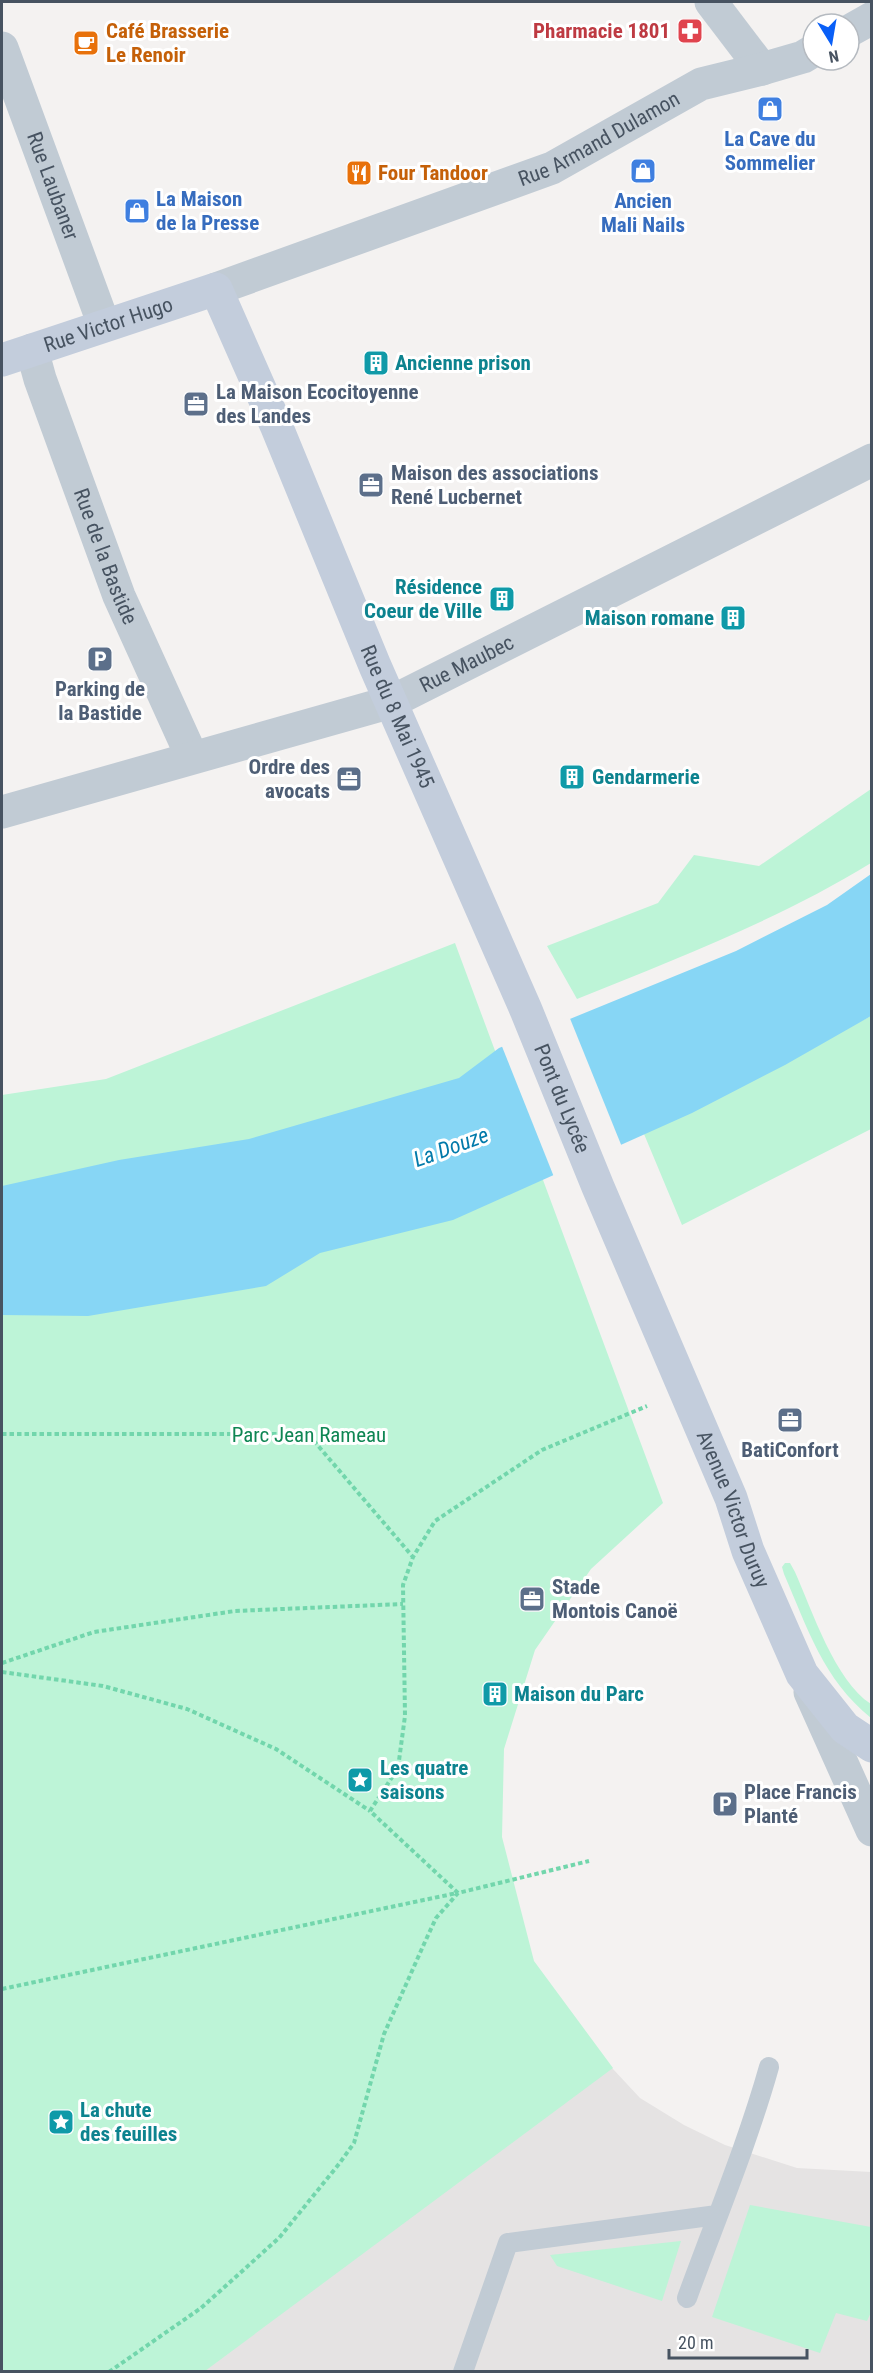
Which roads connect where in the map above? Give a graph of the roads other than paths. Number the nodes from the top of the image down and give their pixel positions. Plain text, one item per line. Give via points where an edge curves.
1 (711, 2) edge
2 (2, 48) edge
3 (801, 58) edge
4 (762, 69) junction
5 (216, 289) junction
6 (104, 325) junction
7 (16, 355) edge
8 (872, 460) edge
9 (391, 702) junction
10 (192, 757) junction
11 (2, 812) edge
12 (526, 1010) joint
13 (598, 1186) joint
14 (802, 1674) junction
15 (872, 1746) edge
16 (872, 1830) edge
17 (769, 2067) dead end
18 (717, 2215) junction
19 (687, 2298) dead end
20 (463, 2372) edge

1 - 4 street
2 - 6 street, Rue Laubaner
3 - 4 street, Rue Armand Dulamon
4 - 5 street, Rue Armand Dulamon via 701,84 552,168
5 - 6 main road, Rue Victor Hugo
5 - 9 main road, Rue du 8 Mai 1945
6 - 7 main road, Rue Victor Hugo
7 - 10 street, Rue de la Bastide
8 - 9 street, Rue Maubec
9 - 10 street, Rue Maubec
9 - 12 main road, Rue du 8 Mai 1945
10 - 11 street, Rue Maubec
12 - 13 main road, Pont du Lycée
13 - 14 main road, Avenue Victor Duruy
14 - 15 main road via 845,1728
14 - 16 street, Avenue Victor Duruy
17 - 18 lane via 752,2126
18 - 19 lane
18 - 20 lane via 508,2243

